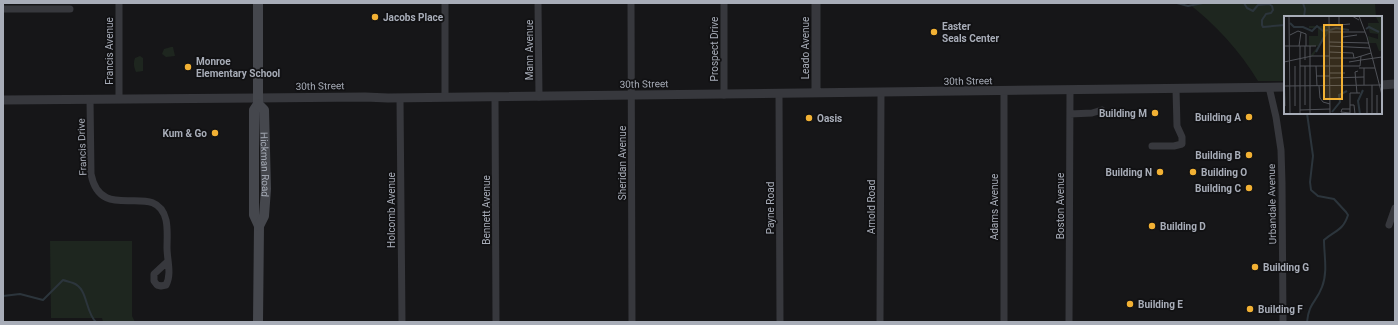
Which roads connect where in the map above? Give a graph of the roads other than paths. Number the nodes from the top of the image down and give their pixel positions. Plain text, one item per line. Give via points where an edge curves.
1 (119, 3) edge
2 (258, 3) edge
3 (445, 3) edge
4 (538, 3) edge
5 (631, 3) edge
6 (724, 3) edge
7 (816, 3) edge
8 (30, 6) edge
9 (3, 9) edge
10 (70, 9) dead end
11 (1395, 84) edge
12 (1382, 85) edge
13 (1269, 87) junction
14 (1284, 87) edge
15 (1176, 89) junction
16 (1070, 90) junction
17 (1004, 91) junction
18 (816, 93) junction
19 (881, 93) junction
20 (724, 94) junction
21 (779, 94) junction
22 (632, 96) junction
23 (445, 97) junction
24 (495, 97) junction
25 (539, 97) junction
26 (400, 98) junction
27 (90, 99) junction
28 (119, 99) junction
29 (3, 100) edge
30 (258, 101) junction
31 (1102, 110) dead end
32 (1070, 114) junction
33 (1152, 146) dead end
34 (1395, 208) edge
35 (1389, 225) dead end
36 (167, 262) dead end
37 (258, 322) edge
38 (402, 322) edge
39 (496, 322) edge
40 (632, 322) edge
41 (780, 322) edge
42 (880, 322) edge
43 (1004, 322) edge
44 (1070, 322) edge
45 (1283, 322) edge

1 - 28 street, Francis Avenue
2 - 30 main road, Hickman Road
3 - 23 street
4 - 25 street, Mann Avenue
5 - 22 street, Sheridan Avenue
6 - 20 street, Prospect Drive
7 - 18 street, Leado Avenue
8 - 9 street
8 - 10 street
11 - 12 street
13 - 14 street, 30th Street
13 - 15 street, 30th Street
13 - 45 street, Urbandale Avenue via 1281,150
15 - 16 street, 30th Street
15 - 33 street via 1177,126 1182,144
16 - 17 street, 30th Street
16 - 32 street, Boston Avenue
17 - 19 street, 30th Street
17 - 43 street, Adams Avenue
18 - 19 street, 30th Street
18 - 21 street, 30th Street
19 - 42 street, Arnold Road
20 - 21 street, 30th Street
20 - 22 street, 30th Street
21 - 41 street, Payne Road
22 - 25 street, 30th Street
22 - 40 street, Sheridan Avenue
23 - 24 street, 30th Street
23 - 26 street, 30th Street
24 - 25 street, 30th Street
24 - 39 street, Bennett Avenue
26 - 30 street, 30th Street
26 - 38 street, Holcomb Avenue
27 - 28 street, 30th Street
27 - 29 street, 30th Street
27 - 36 street, Francis Drive via 93,183 107,199 145,201 159,207 167,222
28 - 30 street, 30th Street
30 - 37 main road, Hickman Road via 264,110 266,166 264,216 259,226
31 - 32 street
32 - 44 street, Boston Avenue
34 - 35 street

